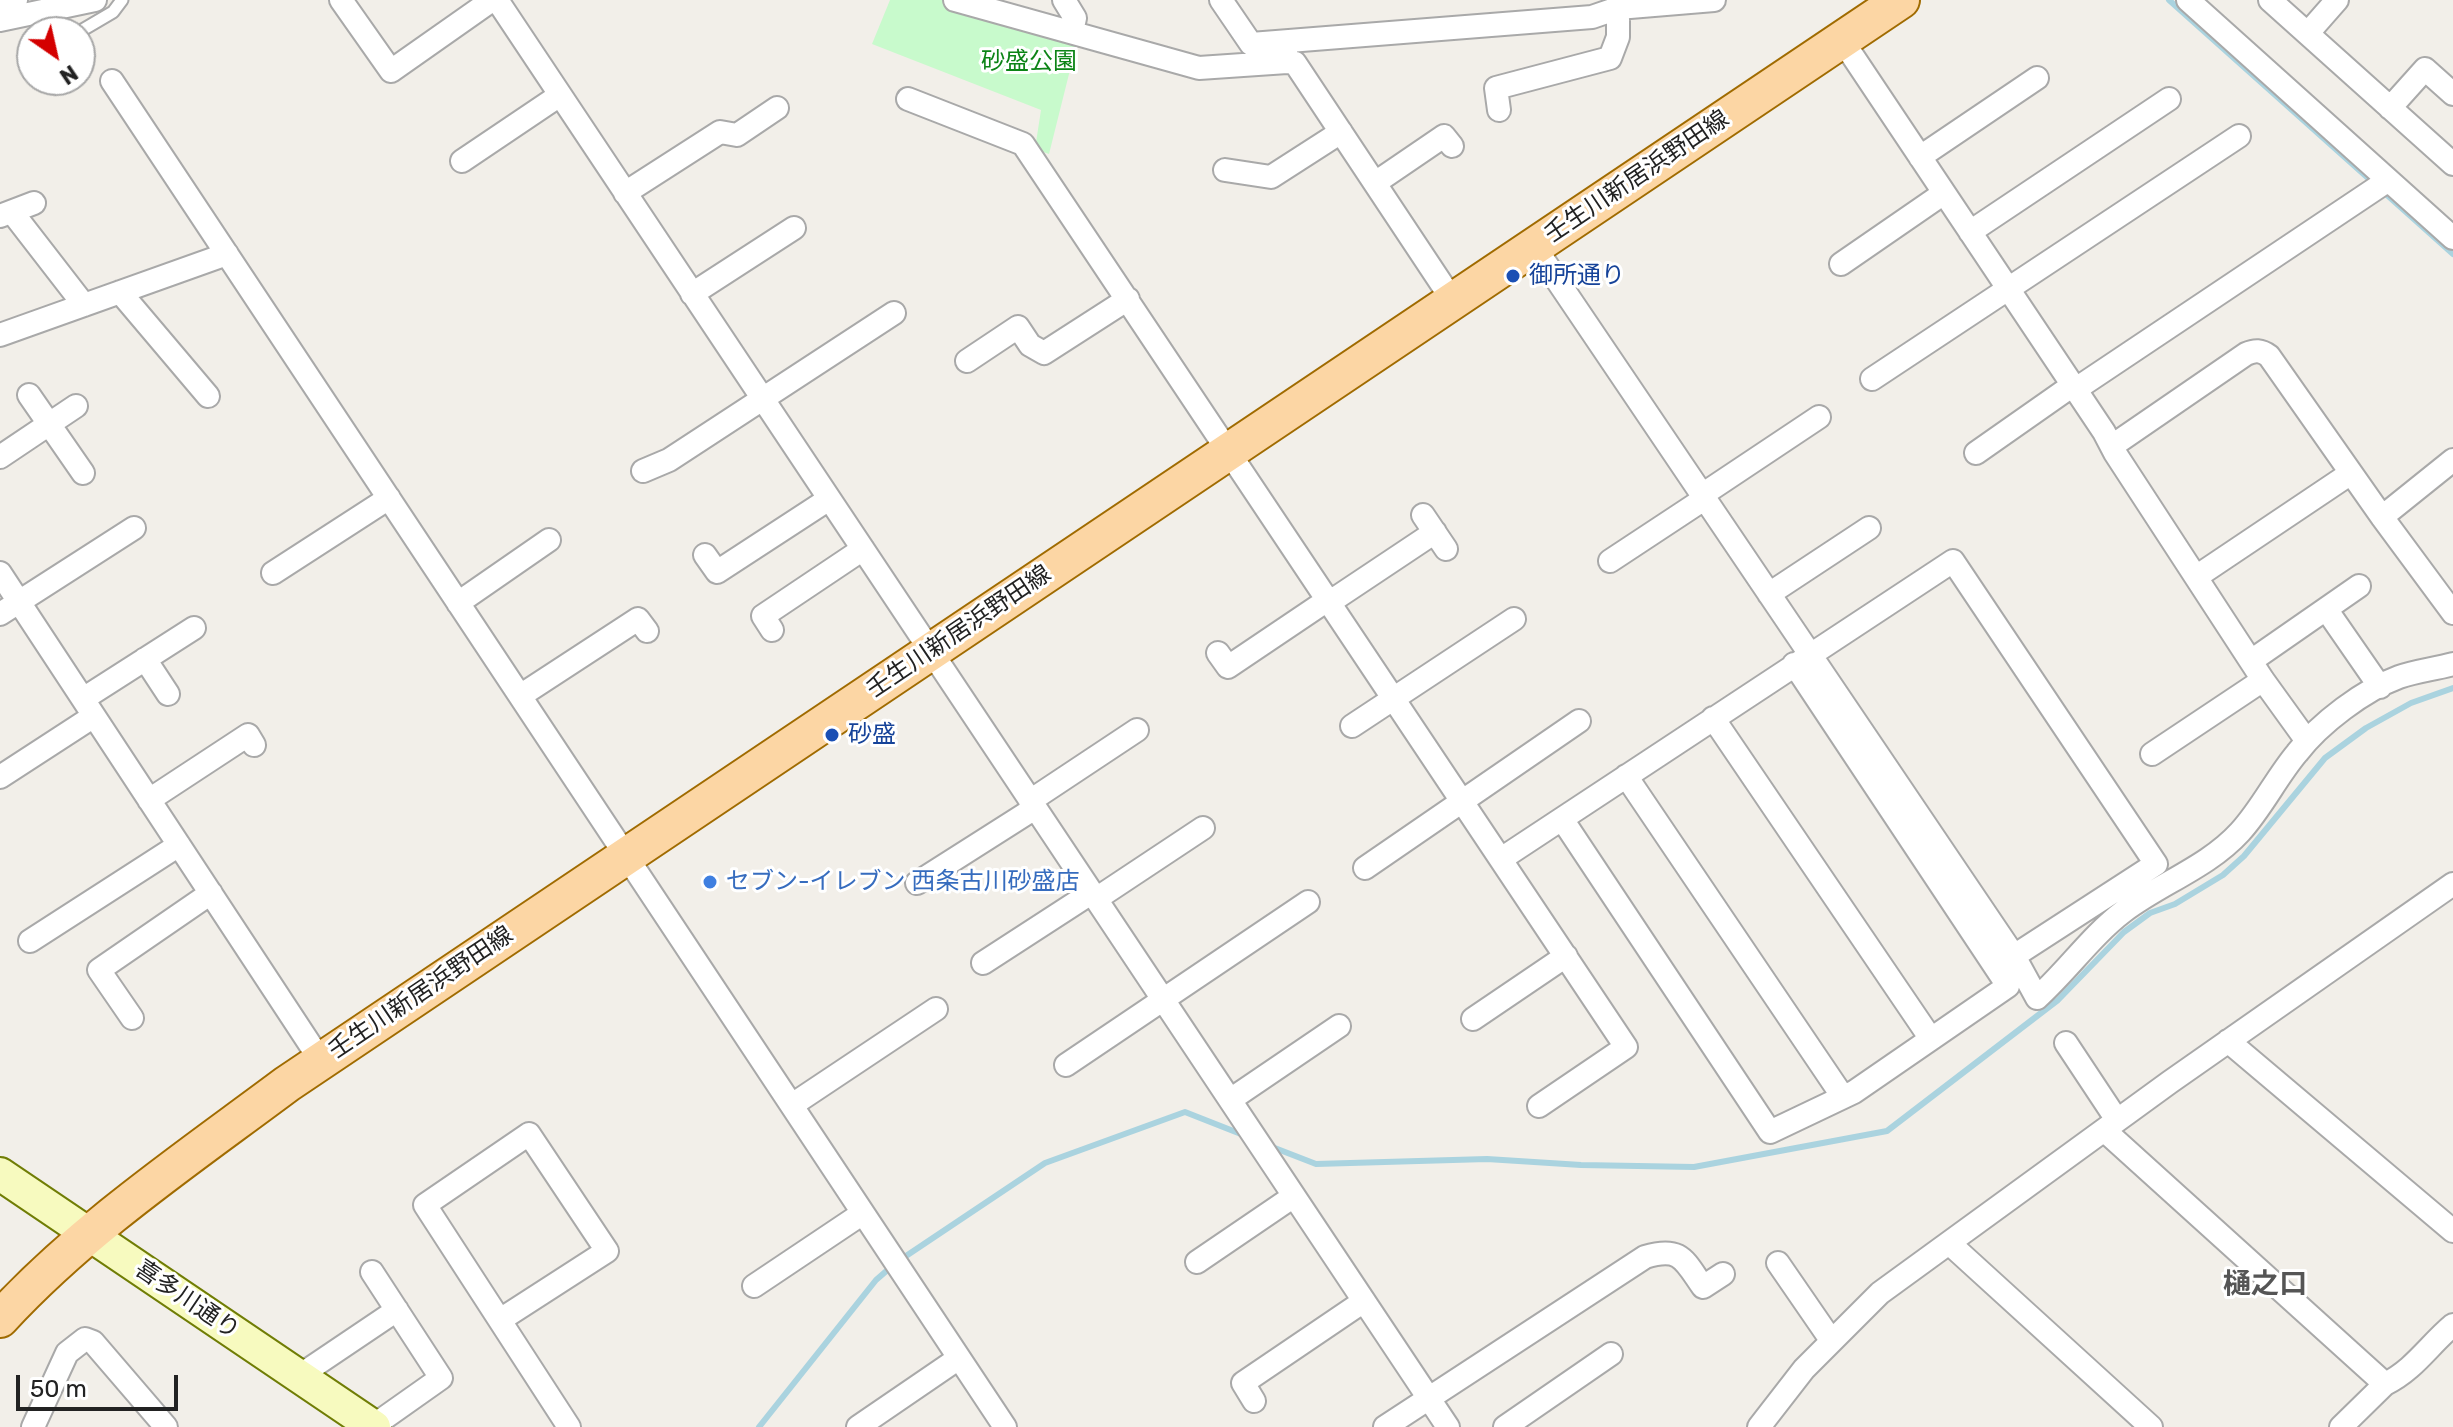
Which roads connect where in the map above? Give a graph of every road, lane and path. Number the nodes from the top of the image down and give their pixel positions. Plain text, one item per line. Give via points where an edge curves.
1 (16, 0) edge
2 (95, 0) edge
3 (122, 0) edge
4 (341, 0) edge
5 (494, 0) edge
6 (955, 0) edge
7 (1221, 0) edge
8 (1714, 0) edge
9 (1901, 0) edge
10 (2188, 0) edge
11 (2270, 0) edge
12 (2337, 0) edge
13 (1615, 3) edge
14 (0, 6) edge
15 (1071, 19) edge
16 (0, 20) edge
17 (96, 22) edge
18 (2308, 33) junction
19 (1842, 40) junction
20 (1286, 52) junction
21 (2037, 78) dead end
22 (112, 81) dead end
23 (2453, 94) edge
24 (560, 95) junction
25 (908, 99) dead end
26 (2169, 99) dead end
27 (777, 108) dead end
28 (2390, 108) junction
29 (1499, 110) dead end
30 (1341, 132) junction
31 (2239, 136) dead end
32 (1452, 146) dead end
33 (1920, 157) junction
34 (462, 161) dead end
35 (2453, 164) edge
36 (1225, 170) dead end
37 (2387, 181) junction
38 (1375, 183) junction
39 (625, 193) junction
40 (1944, 193) junction
41 (34, 203) dead end
42 (6, 214) edge
43 (794, 228) dead end
44 (1970, 232) junction
45 (2453, 238) edge
46 (1534, 246) junction
47 (227, 254) junction
48 (1841, 264) dead end
49 (2009, 289) junction
50 (120, 292) junction
51 (692, 294) junction
52 (1128, 299) junction
53 (1453, 301) junction
54 (84, 305) junction
55 (894, 313) dead end
56 (0, 335) edge
57 (967, 361) dead end
58 (1872, 379) dead end
59 (2074, 387) junction
60 (29, 395) dead end
61 (208, 396) dead end
62 (762, 399) junction
63 (76, 406) dead end
64 (1819, 417) dead end
65 (49, 424) junction
66 (2112, 446) junction
67 (1230, 451) junction
68 (1976, 453) dead end
69 (0, 457) edge
70 (2453, 460) edge
71 (643, 471) dead end
72 (83, 473) dead end
73 (2351, 473) junction
74 (1703, 497) junction
75 (389, 498) junction
76 (829, 499) junction
77 (2382, 517) junction
78 (134, 528) dead end
79 (1869, 528) dead end
80 (1435, 532) dead end
81 (549, 540) dead end
82 (863, 549) junction
83 (705, 555) dead end
84 (1610, 561) dead end
85 (0, 573) edge
86 (273, 573) dead end
87 (2196, 577) junction
88 (2359, 586) dead end
89 (1769, 594) junction
90 (1330, 601) junction
91 (19, 602) junction
92 (458, 603) junction
93 (2326, 609) junction
94 (2453, 613) edge
95 (0, 614) edge
96 (1514, 619) dead end
97 (194, 628) dead end
98 (772, 630) dead end
99 (647, 631) dead end
100 (930, 651) junction
101 (1218, 653) dead end
102 (145, 659) junction
103 (1802, 659) junction
104 (2251, 661) junction
105 (2453, 664) edge
106 (2263, 680) junction
107 (2380, 687) junction
108 (168, 694) dead end
109 (520, 696) junction
110 (1394, 699) junction
111 (89, 708) junction
112 (1713, 718) junction
113 (1579, 721) dead end
114 (1352, 726) dead end
115 (1137, 730) dead end
116 (2307, 741) junction
117 (254, 745) dead end
118 (2152, 754) dead end
119 (1626, 776) junction
120 (0, 777) edge
121 (149, 800) junction
122 (1462, 800) junction
123 (1033, 804) junction
124 (1562, 819) junction
125 (1203, 828) dead end
126 (179, 845) junction
127 (626, 856) junction
128 (1501, 859) junction
129 (1365, 868) dead end
130 (917, 883) dead end
131 (2453, 884) edge
132 (211, 893) junction
133 (1094, 896) junction
134 (1308, 902) dead end
135 (1980, 925) junction
136 (30, 941) dead end
137 (1566, 956) junction
138 (2014, 956) junction
139 (983, 963) dead end
140 (1163, 999) junction
141 (936, 1009) dead end
142 (132, 1018) dead end
143 (1473, 1019) dead end
144 (1339, 1026) dead end
145 (1931, 1039) junction
146 (2228, 1041) junction
147 (2066, 1043) dead end
148 (321, 1061) junction
149 (1066, 1065) dead end
150 (1843, 1097) junction
151 (1230, 1100) junction
152 (792, 1105) junction
153 (1539, 1106) dead end
154 (2110, 1125) junction
155 (0, 1174) edge
156 (1294, 1196) junction
157 (863, 1213) junction
158 (2453, 1231) edge
159 (88, 1233) junction
160 (1949, 1243) junction
161 (1197, 1262) dead end
162 (1778, 1263) dead end
163 (372, 1272) dead end
164 (1723, 1274) dead end
165 (754, 1286) dead end
166 (1364, 1301) junction
167 (397, 1310) junction
168 (0, 1319) edge
169 (500, 1320) junction
170 (2453, 1325) edge
171 (1831, 1340) junction
172 (1611, 1354) dead end
173 (959, 1358) junction
174 (299, 1376) junction
175 (2385, 1384) junction
176 (1428, 1398) junction
177 (1254, 1401) dead end
178 (40, 1424) edge
179 (166, 1427) edge
180 (374, 1427) edge
181 (569, 1427) edge
182 (858, 1427) edge
183 (1005, 1427) edge
184 (1385, 1427) edge
185 (1448, 1427) edge
186 (1505, 1427) edge
187 (1759, 1427) edge
188 (2151, 1427) edge
189 (2341, 1427) edge

1 - 14 street
2 - 16 street
3 - 17 lane
4 - 5 street via 391,71
5 - 24 street
6 - 15 street
7 - 20 street via 1251,44
8 - 13 street
9 - 19 main road, 壬生川新居浜野田線
10 - 37 street
11 - 18 street
12 - 18 street
13 - 20 street via 1592,17
13 - 29 street via 1618,37 1610,58 1496,88
15 - 20 street via 1199,68
18 - 28 street
19 - 33 street
19 - 46 main road, 壬生川新居浜野田線
20 - 30 street
21 - 33 street
22 - 47 street
23 - 28 street via 2425,69
24 - 34 street
24 - 39 street
25 - 52 street via 1023,144
26 - 44 street
27 - 39 street via 737,135 720,132
28 - 35 street
30 - 36 street via 1271,177
30 - 38 street
31 - 49 street
32 - 38 street via 1444,136
33 - 40 street
37 - 45 street
37 - 59 street
38 - 53 street
39 - 51 street
40 - 44 street
40 - 48 street
41 - 42 street
42 - 54 street
43 - 51 street
44 - 49 street
46 - 53 main road, 壬生川新居浜野田線
46 - 74 street
47 - 50 street
47 - 75 street
49 - 58 street
49 - 59 street
50 - 54 street
50 - 61 street
51 - 62 street
52 - 57 street via 1044,353 1030,345 1018,327
52 - 67 street
53 - 67 main road, 壬生川新居浜野田線
54 - 56 street
55 - 62 street
59 - 66 street
59 - 68 street
60 - 65 street
62 - 71 street via 669,460
62 - 76 street
63 - 65 street
64 - 74 street
65 - 69 street
65 - 72 street
66 - 73 street via 2255,350 2269,356
66 - 87 street
67 - 90 street
67 - 100 main road, 壬生川新居浜野田線
70 - 77 street
73 - 77 street
73 - 87 street
74 - 84 street
74 - 89 street
75 - 86 street
75 - 92 street
76 - 82 street
76 - 83 street via 717,572
77 - 94 street
78 - 91 street
79 - 89 street
80 - 90 street
81 - 92 street
82 - 98 street via 763,616
82 - 100 street
85 - 91 street
87 - 104 street
88 - 93 street
89 - 103 street
90 - 101 street via 1228,667
90 - 110 street
91 - 95 street
91 - 111 street
92 - 109 street
93 - 104 street
93 - 107 street
96 - 110 street
97 - 102 street
99 - 109 street via 638,619
100 - 123 street
100 - 127 main road, 壬生川新居浜野田線
102 - 108 street
102 - 111 street
103 - 112 street
103 - 135 street
103 - 138 street via 1953,561 2156,864
104 - 106 street
105 - 107 street
106 - 116 street
106 - 118 street
107 - 116 street via 2317,728
109 - 127 street
110 - 114 street
110 - 122 street
111 - 120 street
111 - 121 street
112 - 119 street
112 - 145 street
113 - 122 street
115 - 123 street
116 - 138 street via 2239,832 2209,858 2125,910 2037,998
117 - 121 street via 248,735
119 - 124 street
119 - 150 street
121 - 126 street
122 - 128 street
122 - 129 street
123 - 130 street
123 - 133 street
124 - 128 street
124 - 150 street via 1770,1132
125 - 133 street
126 - 132 street
126 - 136 street
127 - 148 main road, 壬生川新居浜野田線
127 - 152 street
128 - 137 street
131 - 146 street
132 - 142 street via 99,970
132 - 148 street
133 - 139 street
133 - 140 street
134 - 140 street
135 - 138 street
135 - 145 street via 2008,986
137 - 143 street
137 - 153 street via 1626,1047
140 - 149 street
140 - 151 street
141 - 152 street
144 - 151 street
145 - 150 street
146 - 154 street
146 - 158 street
147 - 154 street
148 - 159 main road, 壬生川新居浜野田線
151 - 156 street
152 - 157 street
154 - 160 street
154 - 175 street
155 - 159 street, 喜多川通り
156 - 161 street
156 - 166 street
157 - 165 street
157 - 173 street
159 - 168 main road, 壬生川新居浜野田線
159 - 174 street, 喜多川通り
160 - 171 street via 1880,1293
160 - 188 street
162 - 171 street
163 - 167 street
164 - 176 street via 1703,1287 1680,1256 1670,1251 1645,1257
166 - 176 street
166 - 177 street via 1243,1383
167 - 174 street
167 - 180 street via 441,1378
169 - 169 street via 425,1205 529,1134 607,1251
169 - 181 street
170 - 175 street via 2407,1371
171 - 187 street
172 - 186 street
173 - 182 street
173 - 183 street
174 - 180 street, 喜多川通り
175 - 189 street
176 - 184 street
176 - 185 street
178 - 179 street via 67,1353 85,1339

